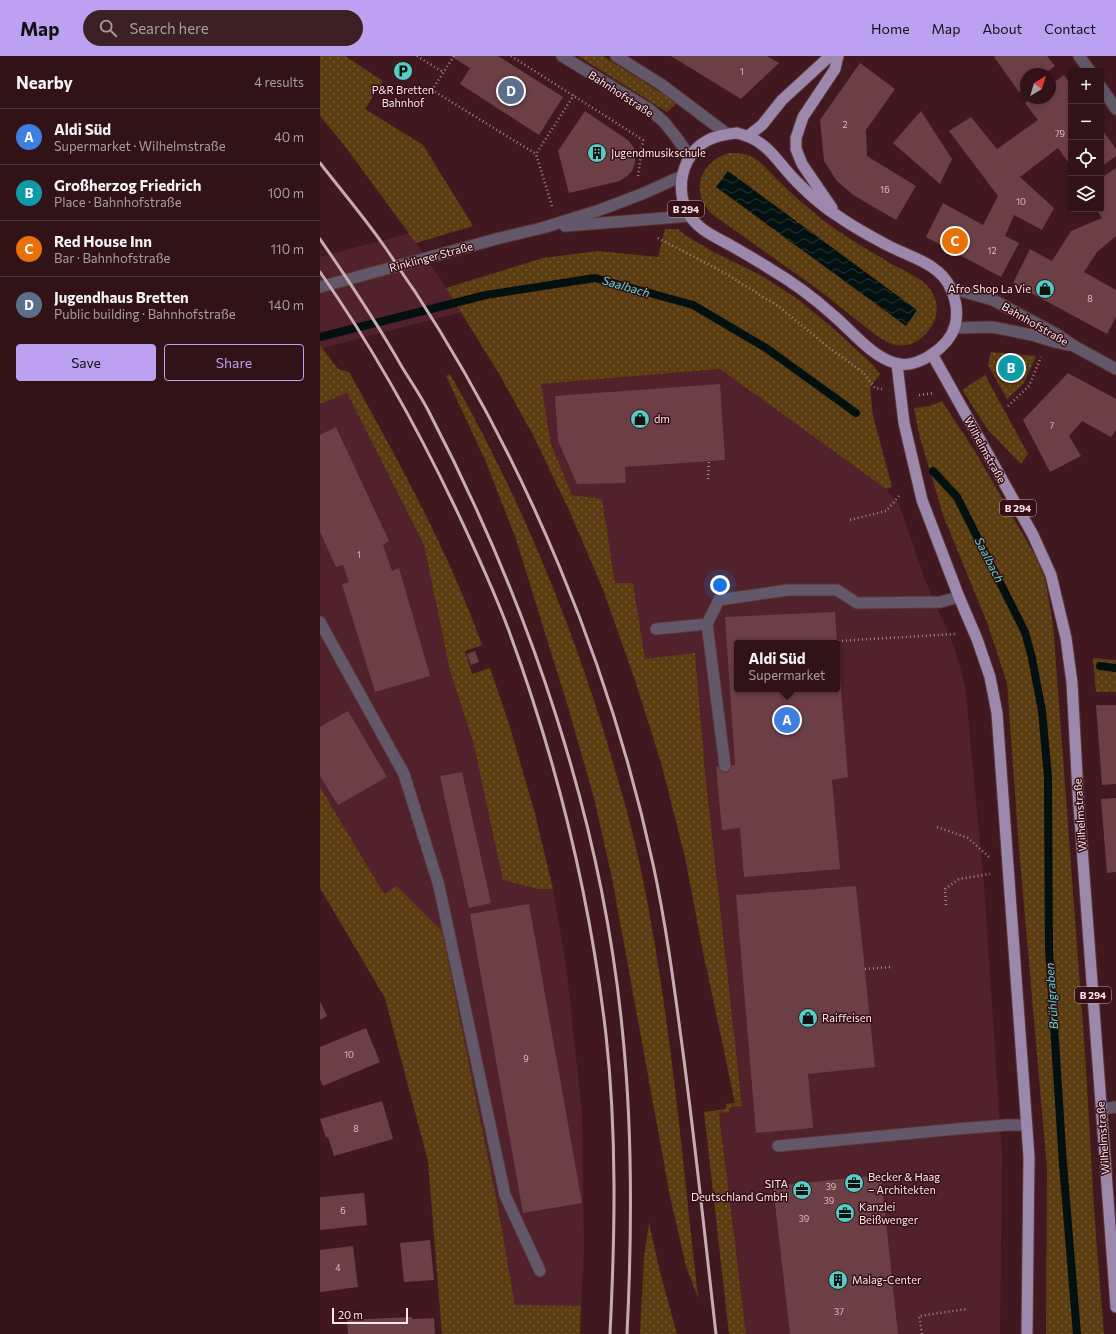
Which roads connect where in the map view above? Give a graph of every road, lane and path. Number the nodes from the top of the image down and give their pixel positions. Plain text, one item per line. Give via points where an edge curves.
1 (417, 56) edge
2 (454, 56) edge
3 (511, 56) edge
4 (562, 56) edge
5 (616, 56) edge
6 (830, 56) edge
7 (838, 56) edge
8 (1083, 57) edge
9 (1088, 68) edge
10 (443, 72) junction
11 (1104, 91) edge
12 (574, 95) junction
13 (1116, 109) edge
14 (727, 134) junction
15 (748, 136) junction
16 (536, 154) junction
17 (635, 155) dead end
18 (641, 156) junction
19 (690, 157) junction
20 (682, 176) junction
21 (638, 181) dead end
22 (552, 206) dead end
23 (690, 216) junction
24 (837, 216) junction
25 (542, 228) junction
26 (657, 238) dead end
27 (320, 287) edge
28 (950, 288) junction
29 (954, 328) junction
30 (1074, 346) junction
31 (1043, 353) dead end
32 (932, 354) junction
33 (897, 364) junction
34 (1116, 369) edge
35 (950, 387) junction
36 (875, 388) dead end
37 (901, 394) junction
38 (1008, 406) dead end
39 (709, 461) dead end
40 (708, 479) dead end
41 (900, 495) dead end
42 (850, 520) dead end
43 (959, 597) junction
44 (320, 622) edge
45 (707, 624) junction
46 (656, 629) dead end
47 (955, 634) dead end
48 (840, 641) edge
49 (725, 766) dead end
50 (937, 827) dead end
51 (989, 857) dead end
52 (990, 874) dead end
53 (946, 905) dead end
54 (891, 967) dead end
55 (865, 969) dead end
56 (1116, 1107) edge
57 (1101, 1109) junction
58 (1027, 1125) junction
59 (778, 1146) dead end
60 (540, 1271) dead end
61 (1116, 1307) edge
62 (966, 1309) dead end
63 (922, 1334) edge
64 (1027, 1334) edge

1 - 10 path
2 - 10 path
3 - 12 path
4 - 19 street, Bahnhofstraße via 649,109 664,122
5 - 14 street via 662,85
6 - 15 main road via 782,100 762,125
7 - 24 main road via 834,69 803,117 796,138 796,149 802,164
8 - 9 street
10 - 16 path via 432,90
11 - 13 street
12 - 16 path
12 - 18 path via 643,140
14 - 15 main road, B 294
14 - 19 main road, B 294 via 704,142
15 - 24 main road, B 294 via 770,150 797,182
16 - 22 path
17 - 18 path
18 - 21 path
19 - 20 main road, B 294
20 - 23 main road, B 294 via 682,197
20 - 25 street, Rinklinger Straße via 604,209
23 - 25 street, Rinklinger Straße
23 - 33 main road, B 294 via 710,234 799,287 884,360
24 - 28 main road, B 294 via 888,246 923,261 936,270
25 - 27 street, Rinklinger Straße
26 - 36 path via 723,272 780,308 864,373
28 - 29 main road, B 294 via 956,310
28 - 30 street, Bahnhofstraße via 993,300
29 - 30 street, Bahnhofstraße via 992,327
29 - 32 main road, B 294 via 949,338
30 - 34 street, Bahnhofstraße
31 - 38 path via 1029,386
32 - 33 main road, B 294 via 914,364
32 - 35 main road, Wilhelmstraße / B 294
33 - 37 main road
35 - 37 path via 917,396
35 - 57 main road, Wilhelmstraße / B 294 via 1043,555 1051,575 1066,638 1072,683
37 - 43 main road via 904,423 922,500
39 - 40 path
41 - 42 path via 886,512
43 - 45 street via 940,602 857,603 837,590 788,590 719,600
43 - 58 main road via 988,671 997,713
44 - 60 street via 404,774 439,886 505,1195
45 - 46 street
45 - 49 street
47 - 48 path
50 - 51 path via 968,838
52 - 53 path via 958,878 945,889
54 - 55 path
56 - 57 street
57 - 61 main road, Wilhelmstraße / B 294
58 - 59 street
58 - 64 main road
62 - 63 path via 919,1316

